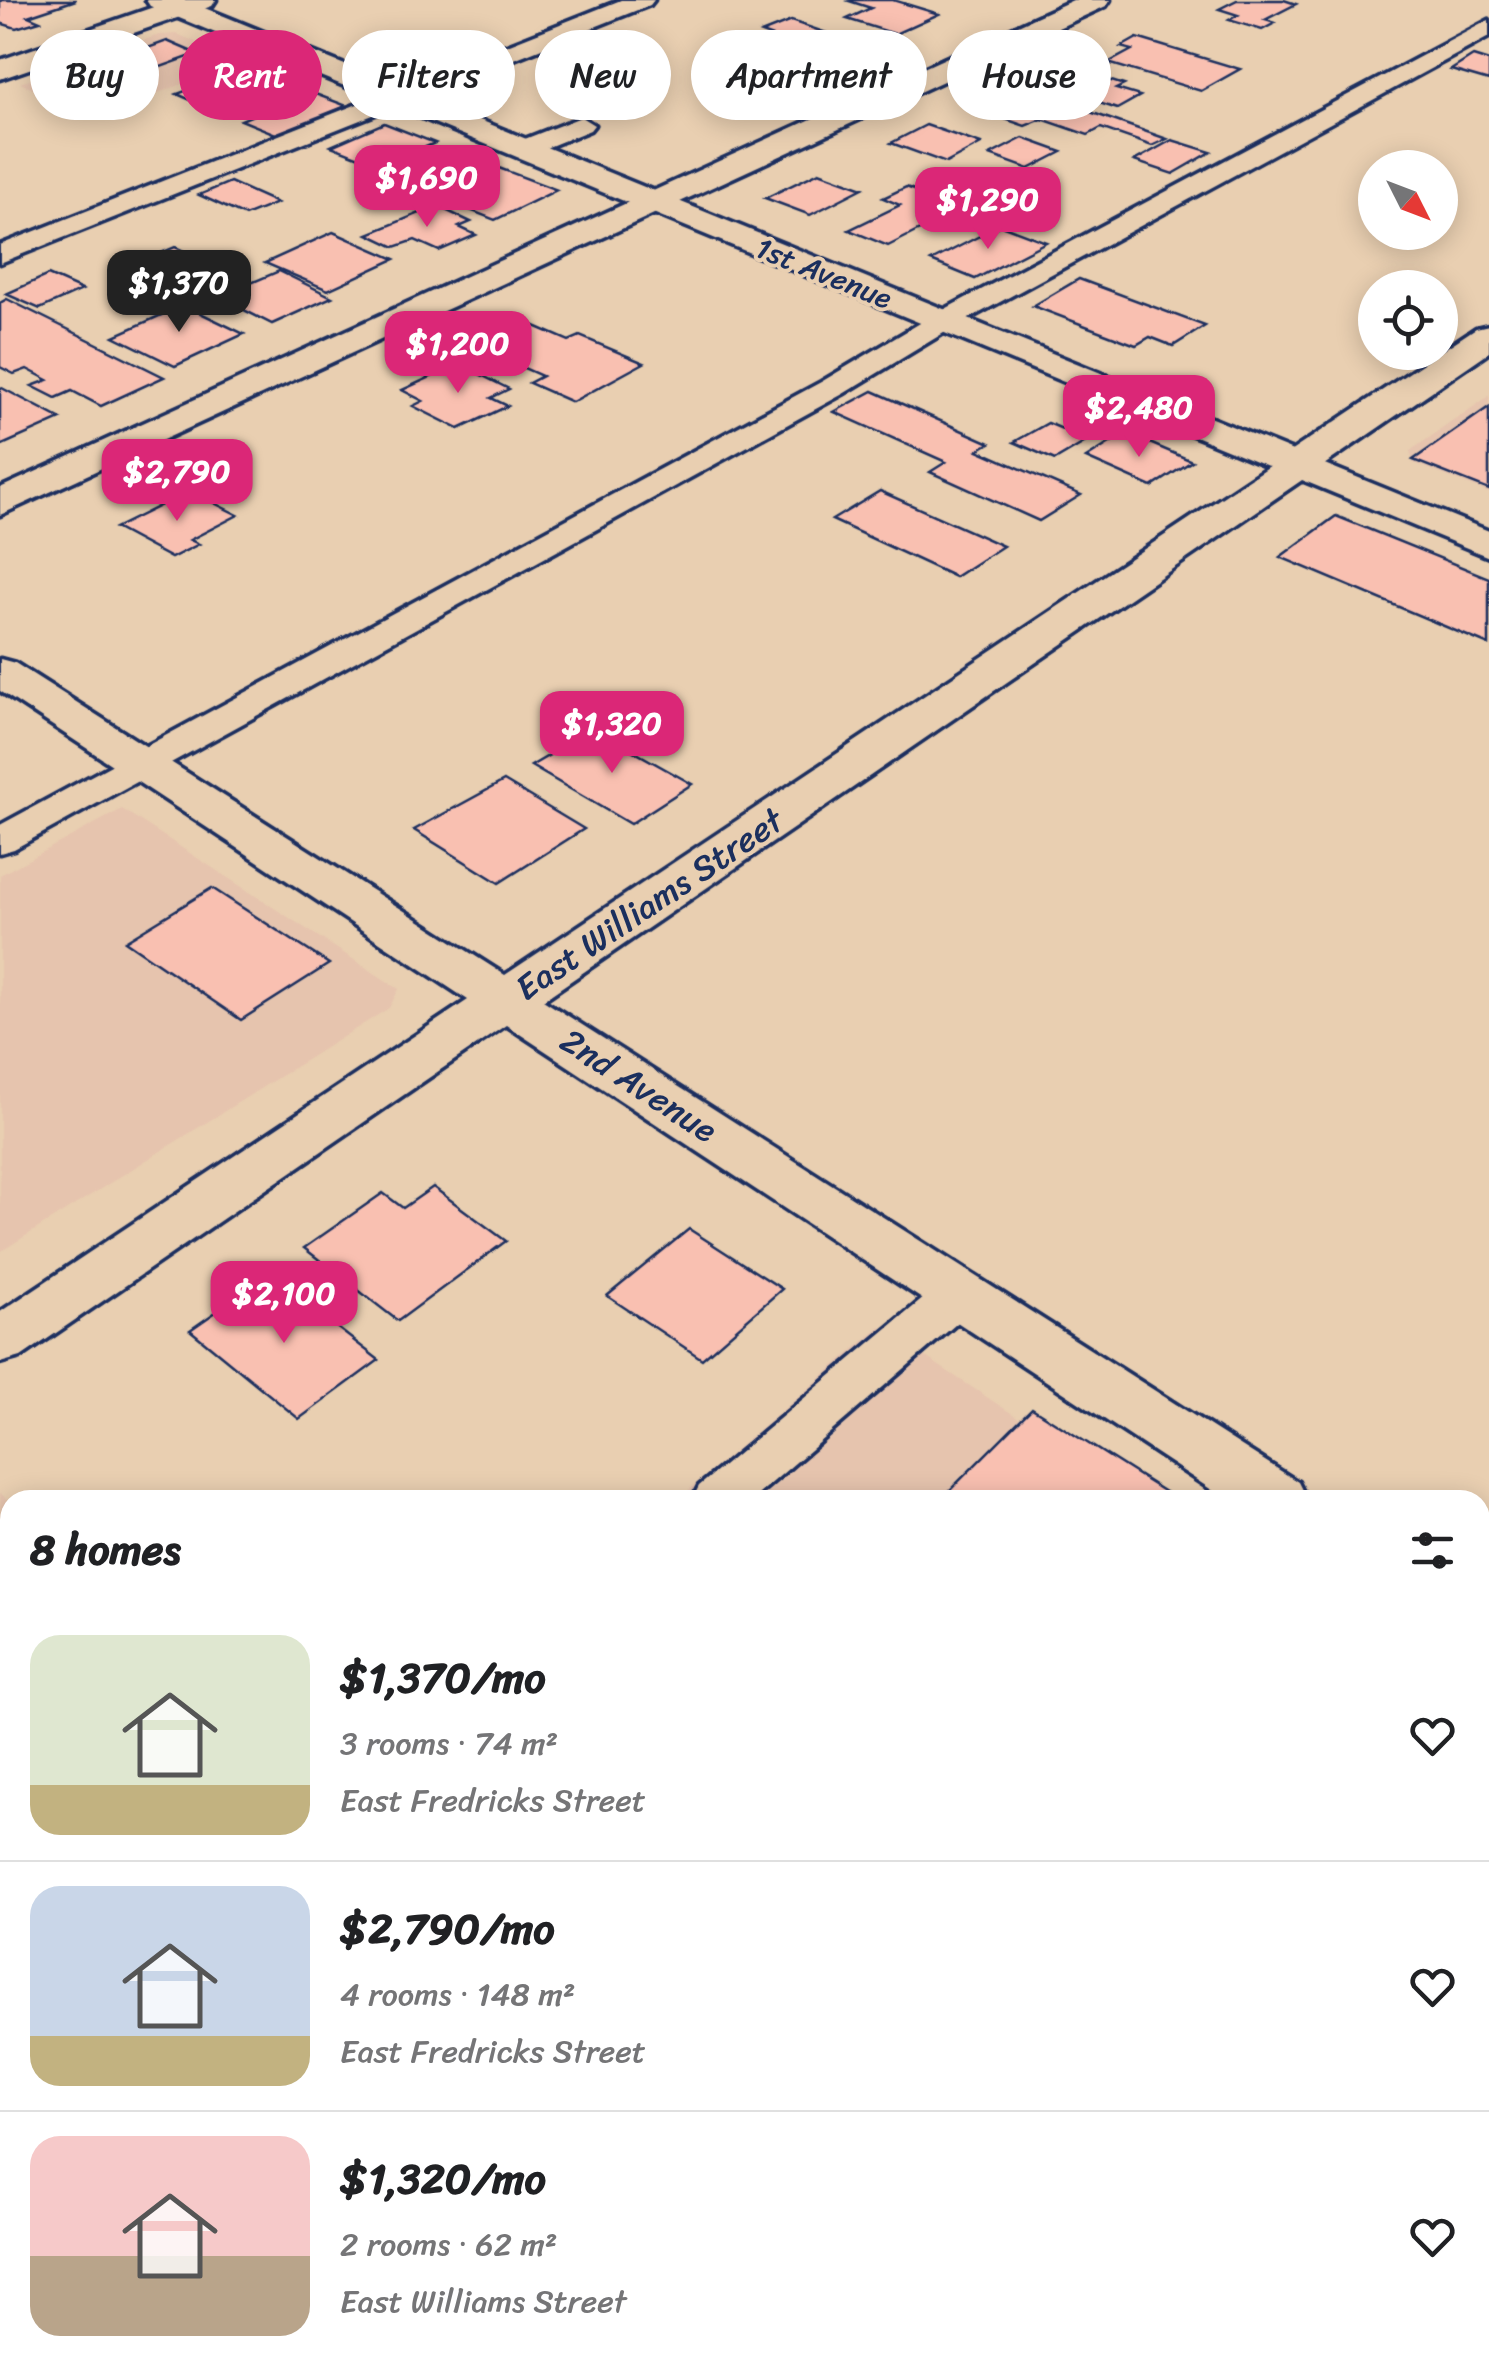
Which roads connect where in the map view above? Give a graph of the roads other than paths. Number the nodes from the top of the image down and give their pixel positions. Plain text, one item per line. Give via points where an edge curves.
1 (642, 0) edge
2 (1096, 0) edge
3 (180, 3) edge
4 (1489, 27) edge
5 (515, 49) edge
6 (0, 70) edge
7 (342, 75) edge
8 (342, 117) edge
9 (448, 120) edge
10 (581, 125) dead end
11 (520, 150) junction
12 (655, 204) junction
13 (0, 255) edge
14 (942, 322) junction
15 (1489, 336) edge
16 (1298, 466) junction
17 (0, 504) edge
18 (1489, 545) edge
19 (0, 672) edge
20 (140, 762) junction
21 (0, 841) edge
22 (506, 1000) junction
23 (960, 1294) junction
24 (0, 1342) edge
25 (728, 1490) edge
26 (1261, 1490) edge

1 - 5 lane
2 - 12 street
3 - 6 street
3 - 7 street, 1st Avenue
4 - 14 lane
8 - 13 lane
9 - 11 street, 1st Avenue
10 - 11 lane
11 - 12 street, 1st Avenue
12 - 14 street, 1st Avenue
12 - 17 street
14 - 16 street, 1st Avenue
14 - 20 lane
15 - 16 street, East Williams Street
16 - 18 street, 1st Avenue
16 - 22 street, East Williams Street
19 - 20 street, 2nd Avenue
20 - 21 lane
20 - 22 street, 2nd Avenue
22 - 23 street, 2nd Avenue
22 - 24 street, East Williams Street
23 - 25 lane
23 - 26 street, 2nd Avenue

